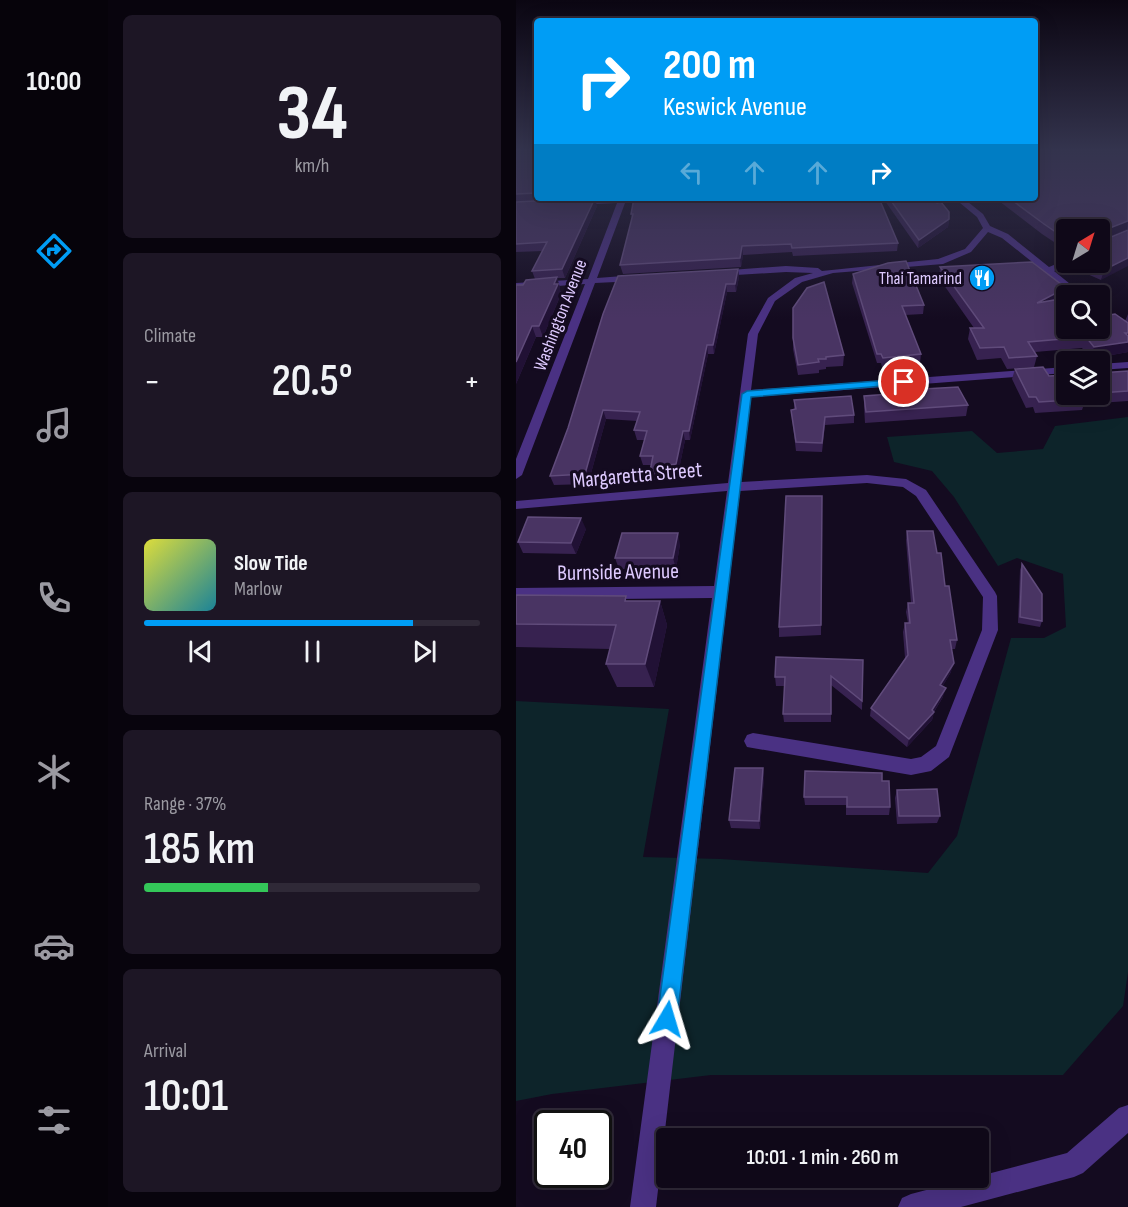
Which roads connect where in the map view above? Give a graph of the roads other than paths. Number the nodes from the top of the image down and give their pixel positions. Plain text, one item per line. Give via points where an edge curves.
1 (620, 206) edge
2 (968, 206) edge
3 (987, 228) junction
4 (1056, 267) edge
5 (1049, 270) junction
6 (824, 271) junction
7 (707, 274) edge
8 (650, 277) edge
9 (591, 281) junction
10 (1067, 285) edge
11 (516, 286) edge
12 (1110, 318) edge
13 (1128, 332) edge
14 (1128, 365) edge
15 (1110, 367) edge
16 (1056, 371) edge
17 (747, 394) junction
18 (516, 475) edge
19 (733, 487) junction
20 (516, 505) edge
21 (720, 592) junction
22 (516, 594) edge
23 (753, 741) dead end
24 (1128, 1117) edge
25 (643, 1207) edge
26 (911, 1207) edge

1 - 9 street, Washington Avenue
2 - 3 street
3 - 5 street via 1005,236
3 - 6 street via 971,249 938,262
4 - 5 street
5 - 10 street
6 - 7 street
6 - 17 street via 780,292 764,308 753,334
8 - 9 street
9 - 11 street
9 - 18 street, Washington Avenue
12 - 13 street
14 - 15 street
16 - 17 street
17 - 19 street
19 - 20 street, Margaretta Street
19 - 21 street
19 - 23 street, Margaretta Street via 867,479 906,483 921,493 990,596 990,630 943,751 925,765 911,767
21 - 22 street, Burnside Avenue
21 - 25 street
24 - 26 street via 1074,1164

